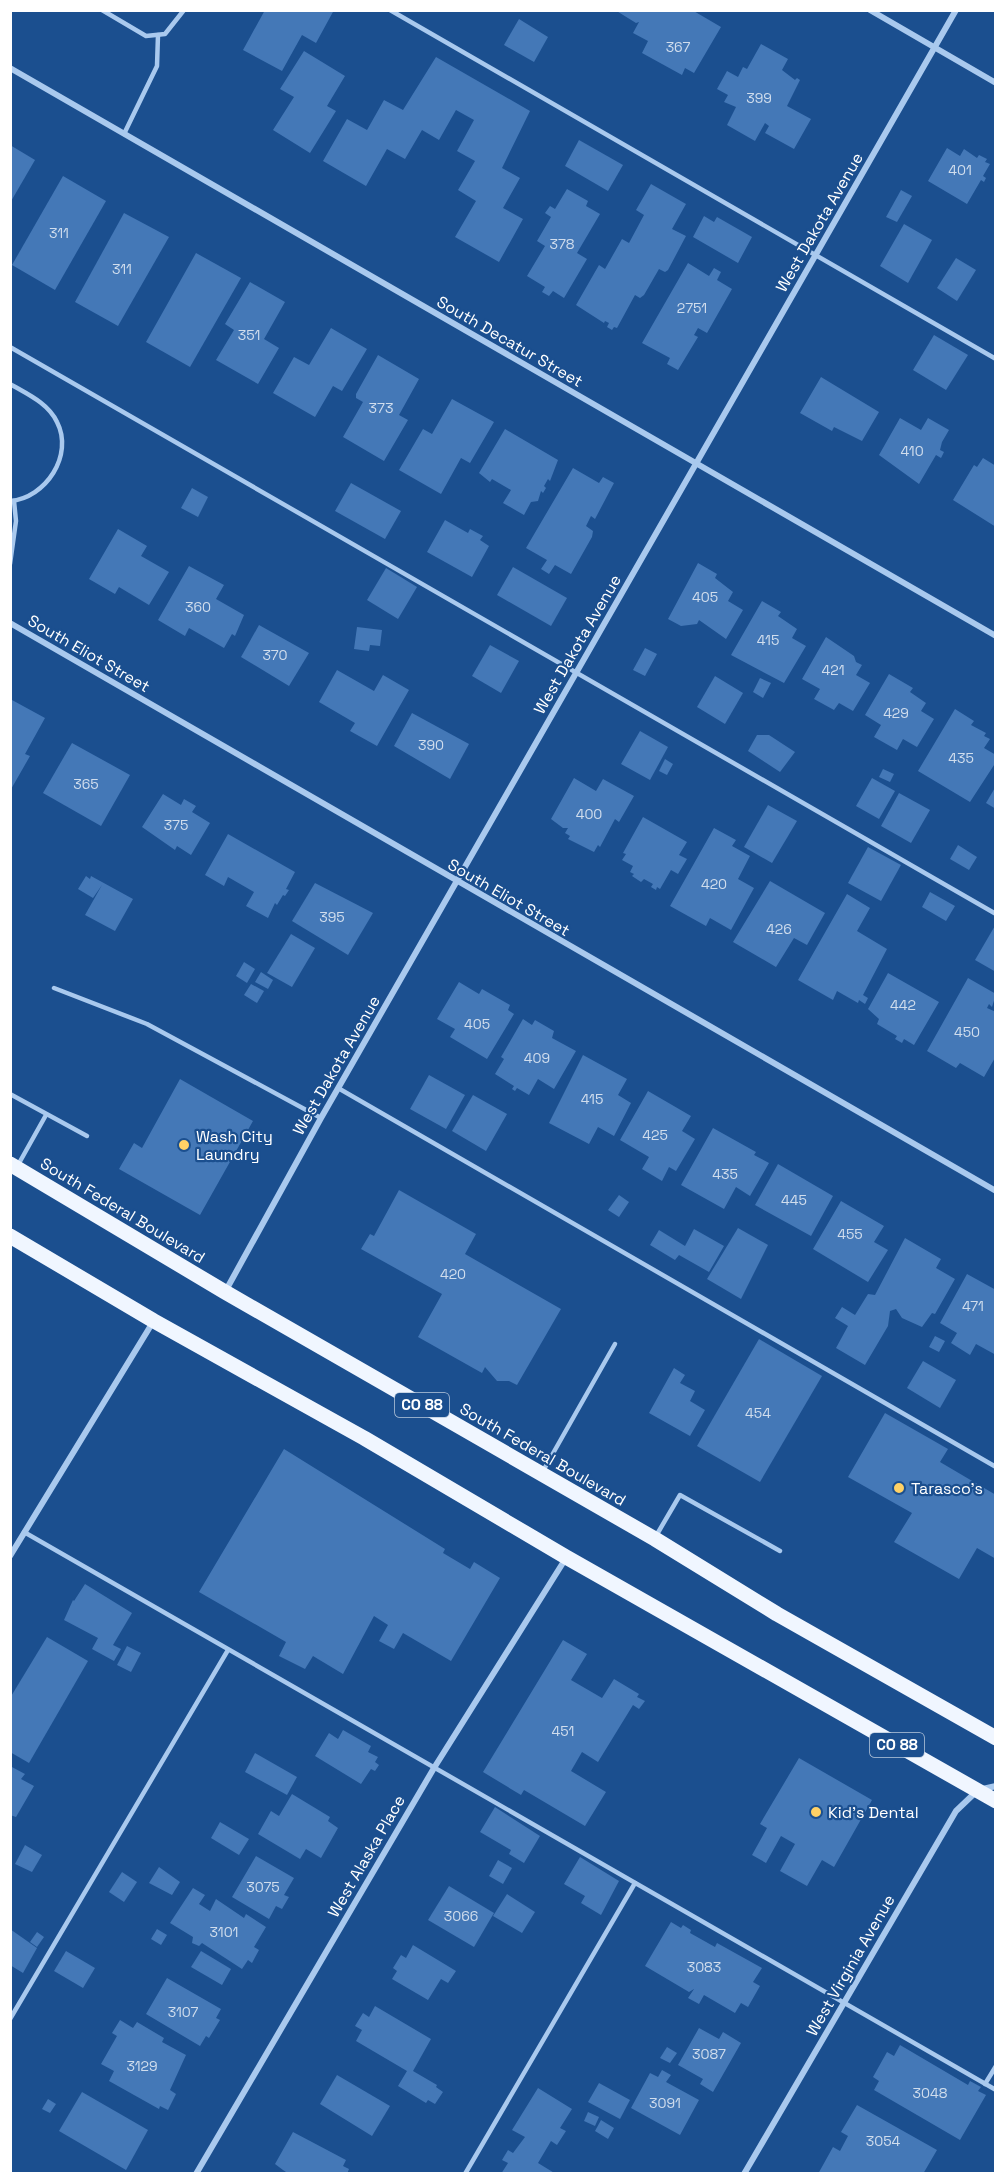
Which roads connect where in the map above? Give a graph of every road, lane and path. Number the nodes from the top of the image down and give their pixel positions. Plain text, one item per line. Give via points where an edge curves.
1 (102, 10) edge
2 (184, 10) edge
3 (390, 10) edge
4 (870, 10) edge
5 (956, 10) edge
6 (158, 35) junction
7 (934, 48) junction
8 (10, 68) edge
9 (996, 83) edge
10 (124, 134) junction
11 (816, 255) junction
12 (10, 347) edge
13 (996, 359) edge
14 (10, 384) edge
15 (696, 464) junction
16 (12, 501) edge
17 (10, 564) edge
18 (10, 623) edge
19 (996, 636) edge
20 (577, 673) junction
21 (457, 882) junction
22 (996, 914) edge
23 (54, 988) dead end
24 (338, 1088) junction
25 (10, 1094) edge
26 (46, 1115) junction
27 (321, 1118) junction
28 (87, 1136) dead end
29 (14, 1165) edge
30 (996, 1191) edge
31 (10, 1236) edge
32 (225, 1292) junction
33 (154, 1321) junction
34 (615, 1344) dead end
35 (996, 1467) edge
36 (542, 1474) junction
37 (24, 1532) junction
38 (655, 1539) junction
39 (780, 1551) dead end
40 (10, 1556) edge
41 (566, 1557) junction
42 (228, 1650) junction
43 (996, 1738) edge
44 (434, 1768) junction
45 (996, 1786) edge
46 (978, 1790) junction
47 (996, 1801) edge
48 (635, 1883) junction
49 (844, 2003) junction
50 (10, 2019) edge
51 (996, 2066) edge
52 (985, 2084) junction
53 (996, 2090) edge
54 (196, 2174) edge
55 (465, 2174) edge
56 (744, 2174) edge

1 - 6 lane via 146,36
2 - 6 lane via 165,34
3 - 11 lane
4 - 7 street
5 - 7 street, West Dakota Avenue
6 - 10 lane via 157,66
7 - 9 street
7 - 11 street, West Dakota Avenue
8 - 10 street, South Decatur Street
10 - 15 street, South Decatur Street
11 - 13 lane
11 - 15 street, West Dakota Avenue
12 - 20 lane
14 - 16 lane via 44,405 58,422 63,446 55,471 39,491
15 - 19 street, South Decatur Street
15 - 20 street, West Dakota Avenue
16 - 17 lane via 16,521
18 - 21 street, South Eliot Street
20 - 21 street, West Dakota Avenue
20 - 22 lane
21 - 24 street, West Dakota Avenue
21 - 30 street, South Eliot Street
23 - 27 lane via 147,1024
24 - 27 street, West Dakota Avenue
24 - 35 lane
25 - 26 lane
26 - 28 lane
26 - 29 lane
27 - 32 street, West Dakota Avenue
29 - 32 main road, South Federal Boulevard / CO 88
31 - 33 main road, CO 88
32 - 36 main road, South Federal Boulevard / CO 88
33 - 37 street
33 - 41 main road, CO 88
34 - 36 lane
36 - 38 main road, South Federal Boulevard / CO 88
37 - 40 street
37 - 42 lane
38 - 39 lane via 680,1495
38 - 43 main road, South Federal Boulevard / CO 88 via 777,1614
41 - 44 street, West Alaska Place
41 - 46 main road, CO 88
42 - 44 lane
42 - 50 lane
44 - 48 lane
44 - 54 street, West Alaska Place
45 - 46 street
46 - 47 main road, CO 88
46 - 49 street, West Virginia Avenue via 956,1811
48 - 49 lane
48 - 55 lane
49 - 52 lane
49 - 56 street, West Virginia Avenue
51 - 52 lane
52 - 53 lane

